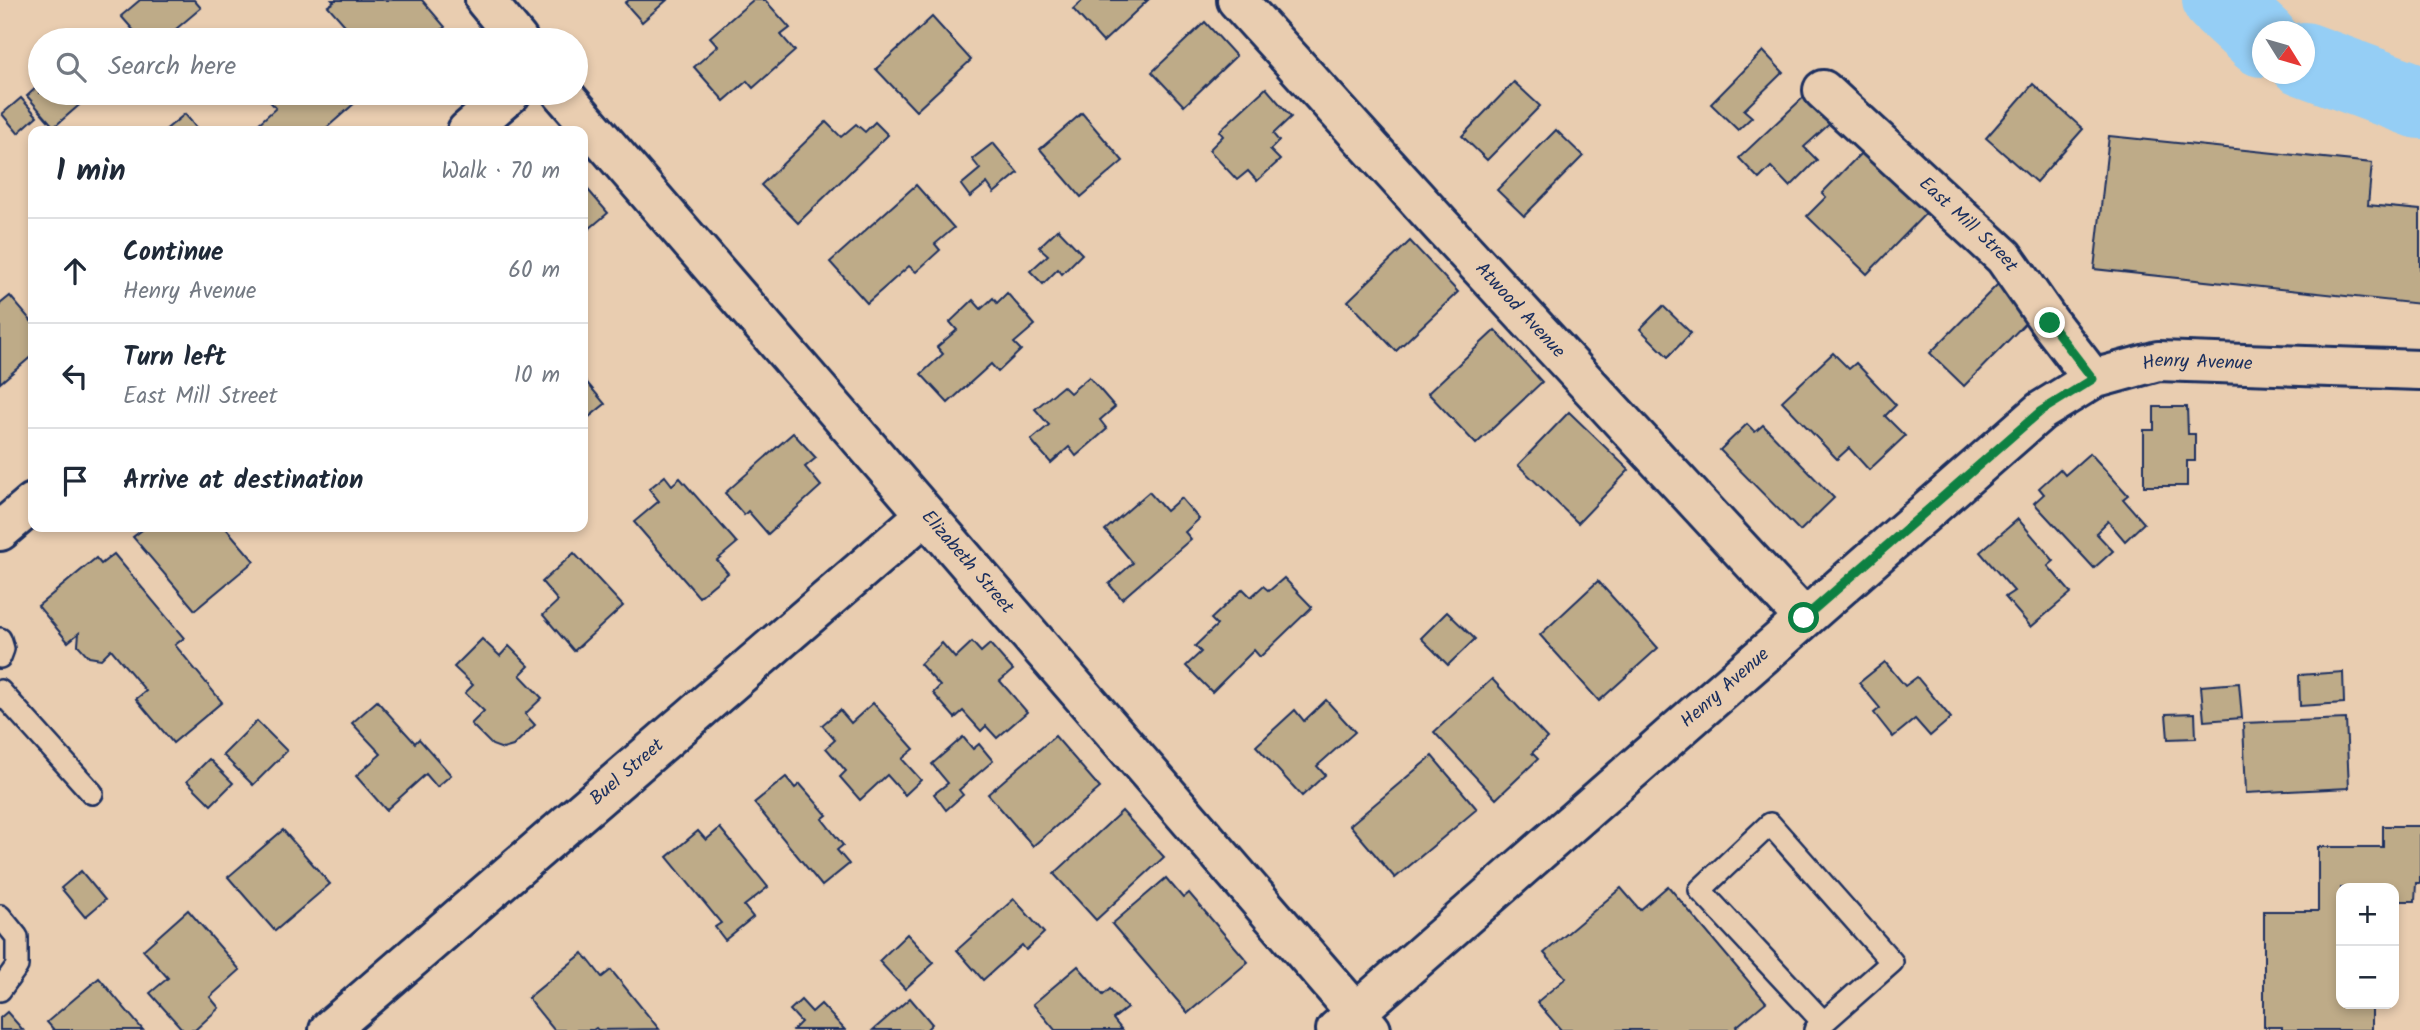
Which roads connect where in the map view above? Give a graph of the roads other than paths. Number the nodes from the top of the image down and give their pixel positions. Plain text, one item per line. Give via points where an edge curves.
1 (485, 0) edge
2 (1237, 0) edge
3 (508, 28) edge
4 (1823, 90) dead end
5 (497, 105) edge
6 (572, 105) edge
7 (473, 126) edge
8 (2420, 370) edge
9 (2093, 379) junction
10 (28, 507) edge
11 (925, 515) junction
12 (0, 531) edge
13 (1804, 618) junction
14 (0, 639) edge
15 (0, 657) edge
16 (0, 691) edge
17 (92, 793) dead end
18 (0, 916) edge
19 (0, 990) edge
20 (1354, 1024) edge
21 (1819, 1026) edge
22 (329, 1030) edge

1 - 3 street
2 - 13 street, Atwood Avenue
4 - 9 street, East Mill Street via 2004,257
5 - 7 street
6 - 11 street, Elizabeth Street
8 - 9 street, Henry Avenue via 2158,361
9 - 13 street, Henry Avenue via 2041,411
10 - 12 street
11 - 20 street, Elizabeth Street
11 - 22 street, Buel Street
13 - 20 street, Henry Avenue
14 - 15 lane
16 - 17 lane
18 - 19 lane via 17,937 17,966
21 - 21 lane via 1892,962 1770,824 1700,890

